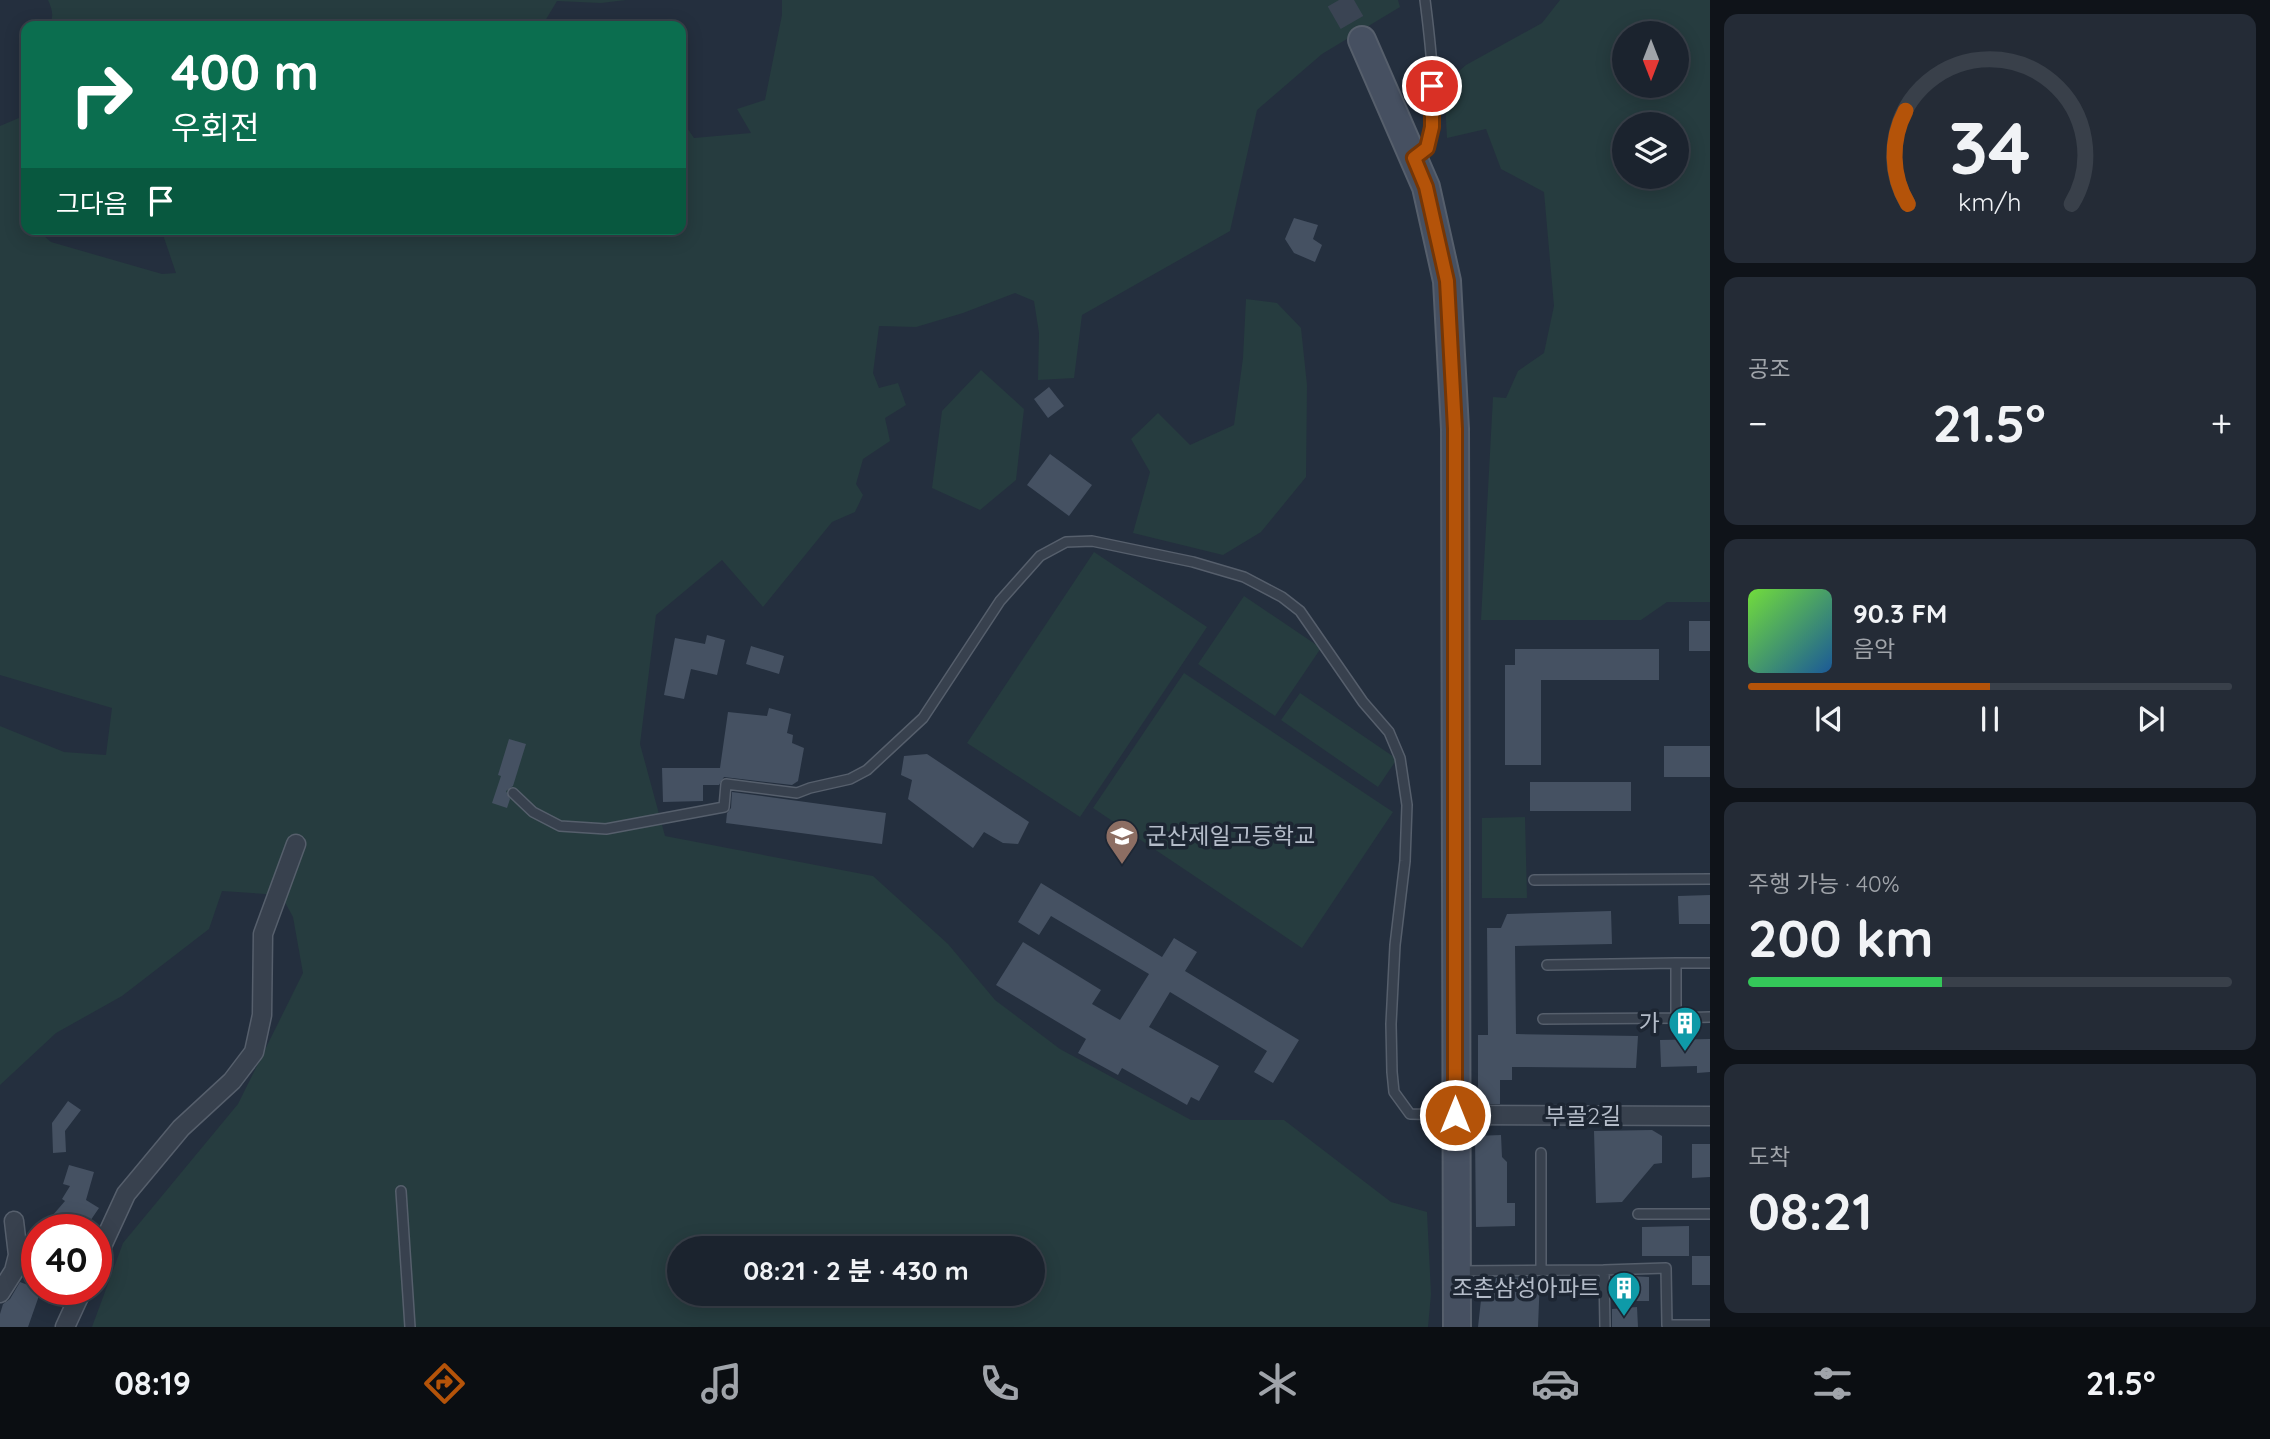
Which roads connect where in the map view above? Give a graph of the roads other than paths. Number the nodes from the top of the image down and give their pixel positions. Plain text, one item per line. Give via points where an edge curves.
1 (1425, 0) edge
2 (1362, 40) tunnel mouth
3 (1414, 158) junction
4 (513, 793) dead end
5 (296, 844) dead end
6 (1710, 879) edge
7 (1534, 880) dead end
8 (1676, 963) junction
9 (1710, 963) edge
10 (1548, 965) dead end
11 (1710, 1017) edge
12 (1676, 1018) junction
13 (1543, 1019) dead end
14 (1455, 1115) junction
15 (1710, 1116) edge
16 (1541, 1153) dead end
17 (401, 1191) dead end
18 (1638, 1214) dead end
19 (1710, 1214) edge
20 (14, 1221) dead end
21 (112, 1224) edge
22 (1541, 1270) junction
23 (1604, 1270) junction
24 (1455, 1271) junction
25 (0, 1293) edge
26 (75, 1305) edge
27 (1710, 1325) edge
28 (65, 1327) edge
29 (410, 1327) edge
30 (1457, 1327) edge
31 (1605, 1327) edge

1 - 3 lane via 1432,127 1427,148
2 - 3 street
3 - 14 street via 1426,187 1447,281 1455,429
4 - 14 lane via 533,812 560,826 606,829 724,807 726,784 797,793 850,779 923,718 1000,601 1040,556 1066,542 1092,541 1244,577 1300,611 1389,732 1400,758 1407,805 1392,1011 1394,1092 1410,1114
5 - 21 street via 263,934 262,1015 254,1052 126,1194
6 - 7 lane
8 - 9 lane
8 - 10 lane
8 - 12 lane
11 - 12 lane
12 - 13 lane
14 - 15 street, 부골2길
14 - 24 street
16 - 22 lane
17 - 29 lane
18 - 19 lane
20 - 25 street via 18,1255
22 - 23 lane
22 - 24 lane
23 - 27 lane via 1666,1268 1667,1325
23 - 31 lane
24 - 30 street
26 - 28 street

